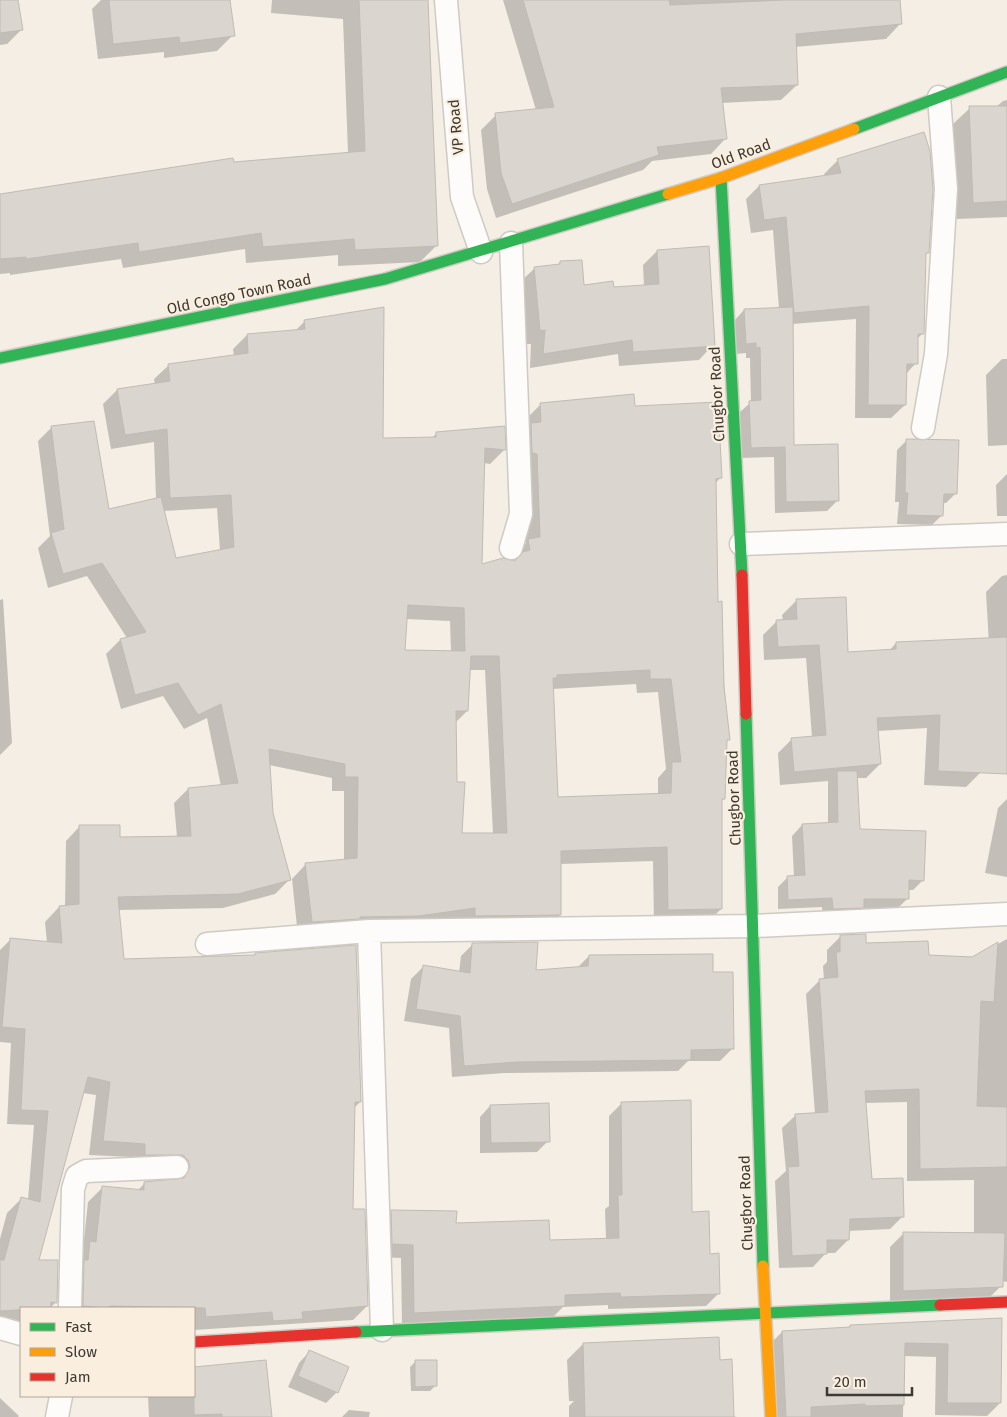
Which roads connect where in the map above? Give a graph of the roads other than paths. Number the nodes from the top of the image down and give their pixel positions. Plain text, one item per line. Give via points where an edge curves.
1 (446, 0) edge
2 (1007, 72) edge
3 (938, 97) junction
4 (721, 178) junction
5 (511, 242) junction
6 (481, 252) junction
7 (0, 358) edge
8 (923, 428) dead end
9 (1007, 534) edge
10 (740, 544) junction
11 (511, 548) dead end
12 (1007, 914) edge
13 (754, 926) junction
14 (369, 932) junction
15 (207, 944) dead end
16 (176, 1167) dead end
17 (1007, 1302) edge
18 (70, 1307) edge
19 (764, 1314) junction
20 (0, 1328) edge
21 (382, 1330) junction
22 (20, 1334) edge
23 (195, 1342) edge
24 (61, 1397) edge
25 (57, 1417) edge
26 (771, 1417) edge

1 - 6 street, VP Road via 462,198
2 - 3 street, Old Road
3 - 4 street, Old Road
3 - 8 street via 946,189 936,354
4 - 5 street, Old Road
4 - 10 street, Chugbor Road
5 - 6 street, Old Road
5 - 11 street via 521,514
6 - 7 street, Old Congo Town Road via 386,279
9 - 10 street
10 - 13 street, Chugbor Road
12 - 13 street
13 - 14 street
13 - 19 street, Chugbor Road
14 - 15 street
14 - 21 street
16 - 18 street via 86,1171 77,1176 73,1189
17 - 19 street
19 - 21 street
19 - 26 street, Chugbor Road
20 - 22 street
21 - 23 street
24 - 25 street

